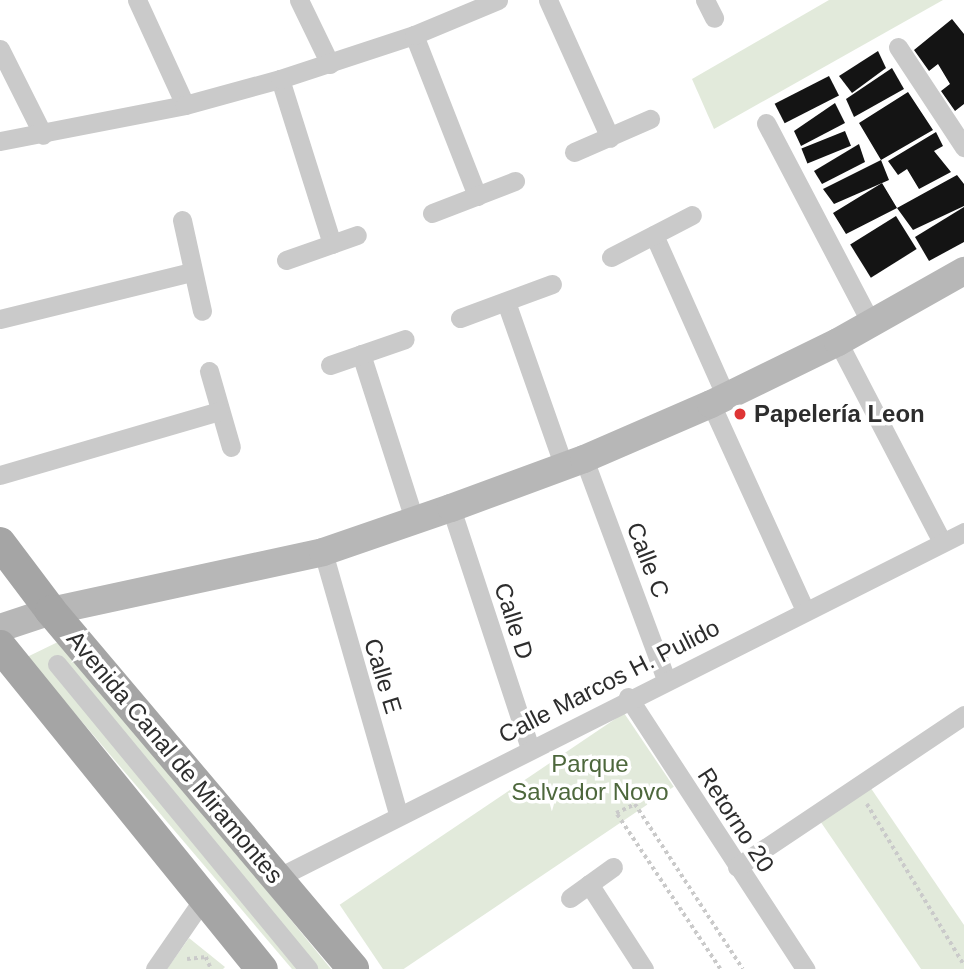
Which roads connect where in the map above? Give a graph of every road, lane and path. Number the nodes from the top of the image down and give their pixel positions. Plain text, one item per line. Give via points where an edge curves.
1 (137, 0) edge
2 (299, 0) edge
3 (548, 0) edge
4 (705, 0) edge
5 (495, 1) edge
6 (714, 18) dead end
7 (414, 35) junction
8 (898, 47) dead end
9 (0, 49) edge
10 (330, 64) junction
11 (280, 79) junction
12 (185, 105) junction
13 (650, 119) dead end
14 (766, 123) dead end
15 (43, 135) junction
16 (610, 138) junction
17 (0, 141) edge
18 (964, 148) edge
19 (574, 152) dead end
20 (515, 181) dead end
21 (477, 196) junction
22 (432, 213) dead end
23 (692, 215) dead end
24 (182, 220) dead end
25 (357, 235) dead end
26 (654, 235) junction
27 (332, 244) junction
28 (611, 257) dead end
29 (286, 260) dead end
30 (192, 272) junction
31 (963, 273) edge
32 (552, 284) dead end
33 (506, 302) junction
34 (202, 311) dead end
35 (460, 318) dead end
36 (0, 319) edge
37 (871, 323) junction
38 (405, 338) dead end
39 (838, 342) junction
40 (361, 354) junction
41 (330, 365) dead end
42 (209, 371) dead end
43 (718, 401) junction
44 (219, 411) junction
45 (231, 447) dead end
46 (574, 463) junction
47 (0, 475) edge
48 (451, 509) junction
49 (415, 522) junction
50 (964, 531) edge
51 (942, 542) junction
52 (0, 543) edge
53 (323, 552) junction
54 (805, 610) junction
55 (51, 611) junction
56 (0, 628) edge
57 (0, 646) edge
58 (57, 664) dead end
59 (666, 679) junction
60 (628, 697) junction
61 (964, 715) edge
62 (530, 748) junction
63 (853, 790) junction
64 (398, 814) junction
65 (613, 867) dead end
66 (737, 867) junction
67 (278, 878) junction
68 (589, 884) junction
69 (204, 898) junction
70 (570, 898) dead end
71 (189, 956) dead end
72 (249, 963) edge
73 (964, 965) edge
74 (155, 969) edge
75 (211, 969) edge
76 (308, 969) edge
77 (353, 969) edge
78 (644, 969) edge
79 (720, 969) edge
80 (743, 969) edge
81 (805, 969) edge

1 - 12 street
2 - 10 street
3 - 16 street
4 - 6 street
5 - 7 street
7 - 10 street
7 - 21 street
8 - 18 street
9 - 15 street
10 - 11 street
11 - 12 street
11 - 27 street
12 - 15 street
13 - 16 street
14 - 37 street
15 - 17 street
16 - 19 street
20 - 21 street
21 - 22 street
23 - 26 street
24 - 30 street
25 - 27 street
26 - 28 street
26 - 43 street
27 - 29 street
30 - 34 street
30 - 36 street
31 - 37 street
32 - 33 street
33 - 35 street
33 - 46 street, Calle C
37 - 39 street
38 - 40 street
39 - 43 street
39 - 51 street
40 - 41 street
40 - 49 street
42 - 44 street
43 - 46 street
43 - 54 street
44 - 45 street
44 - 47 street
46 - 48 street
46 - 59 street, Calle C
48 - 49 street
48 - 62 street, Calle D
49 - 53 street
50 - 51 street, Calle Marcos H. Pulido
51 - 54 street, Calle Marcos H. Pulido
52 - 55 main road, Avenida Canal de Miramontes
53 - 55 street
53 - 64 street, Calle E
54 - 59 street, Calle Marcos H. Pulido
55 - 56 street
55 - 67 main road, Avenida Canal de Miramontes
57 - 69 main road
58 - 76 street
59 - 60 street, Calle Marcos H. Pulido
60 - 62 street, Calle Marcos H. Pulido
60 - 66 street, Retorno 20
61 - 63 street
62 - 64 street, Calle Marcos H. Pulido
63 - 66 street
63 - 73 path via 871,808
64 - 67 street, Calle Marcos H. Pulido
65 - 68 street
66 - 81 street, Retorno 20
67 - 77 main road, Avenida Canal de Miramontes
68 - 70 street
68 - 78 street
69 - 72 main road
69 - 74 street
71 - 75 path via 206,957
79 - 80 path via 616,813 635,804

